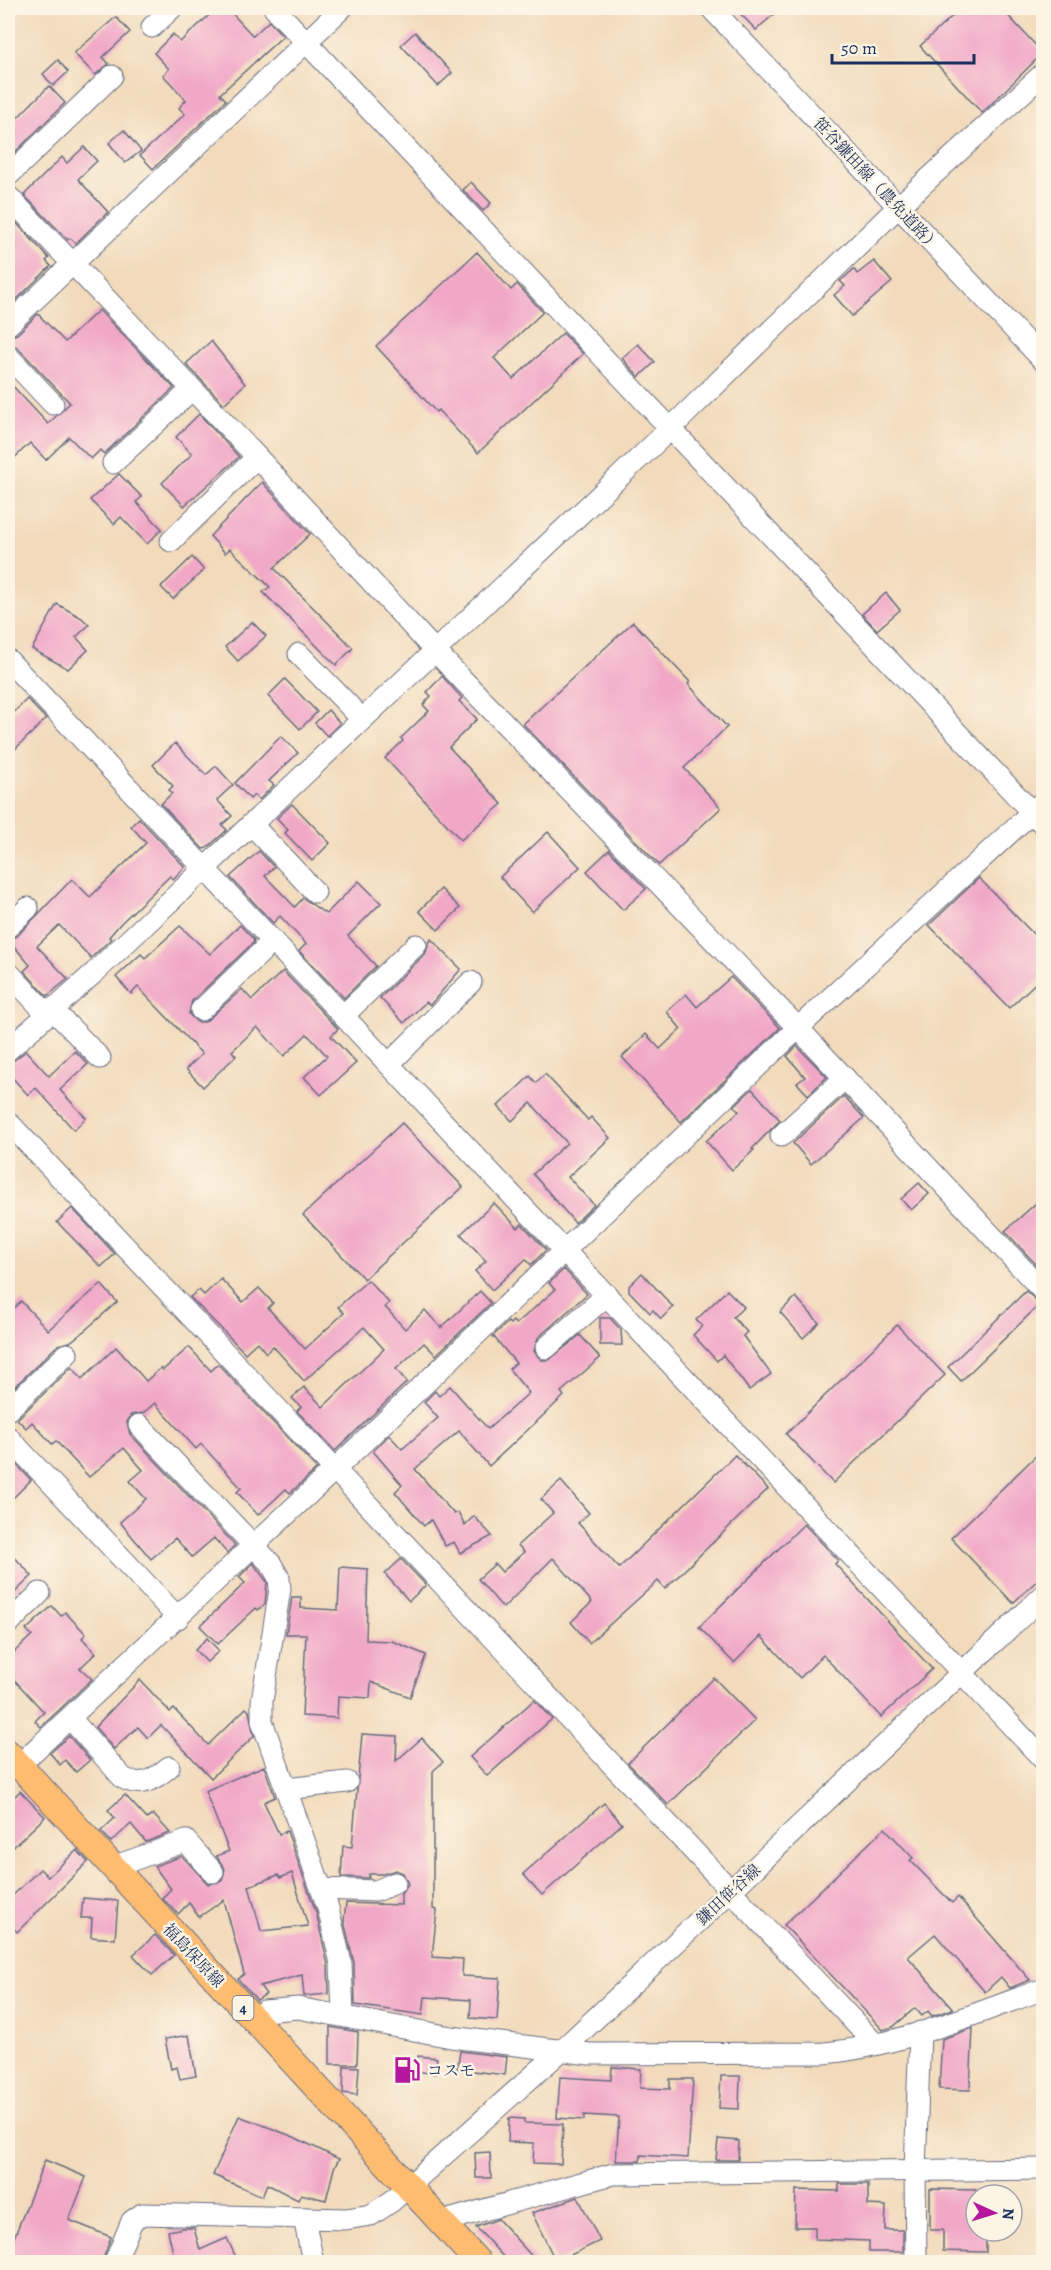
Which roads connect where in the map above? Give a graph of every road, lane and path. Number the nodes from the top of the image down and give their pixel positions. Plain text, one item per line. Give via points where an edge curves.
1 (172, 8) edge
2 (274, 8) edge
3 (342, 8) edge
4 (711, 8) edge
5 (152, 27) dead end
6 (306, 41) junction
7 (1044, 73) edge
8 (112, 76) dead end
9 (8, 176) edge
10 (8, 196) edge
11 (898, 207) junction
12 (71, 264) junction
13 (8, 325) edge
14 (8, 356) edge
15 (1044, 361) edge
16 (192, 388) junction
17 (53, 404) dead end
18 (670, 429) junction
19 (257, 457) junction
20 (113, 464) dead end
21 (171, 541) dead end
22 (434, 650) junction
23 (299, 654) dead end
24 (8, 660) edge
25 (362, 719) junction
26 (1040, 813) edge
27 (251, 824) junction
28 (204, 868) junction
29 (315, 892) dead end
30 (28, 908) dead end
31 (8, 927) edge
32 (273, 941) junction
33 (416, 945) dead end
34 (8, 972) edge
35 (471, 982) dead end
36 (48, 1010) junction
37 (201, 1010) dead end
38 (343, 1016) junction
39 (798, 1028) junction
40 (8, 1050) edge
41 (100, 1058) dead end
42 (389, 1064) junction
43 (845, 1078) junction
44 (8, 1122) edge
45 (781, 1136) dead end
46 (565, 1250) junction
47 (1044, 1292) edge
48 (607, 1295) junction
49 (546, 1348) dead end
50 (67, 1354) dead end
51 (8, 1410) edge
52 (139, 1425) dead end
53 (8, 1437) edge
54 (334, 1470) junction
55 (254, 1546) junction
56 (40, 1593) dead end
57 (1044, 1595) edge
58 (178, 1618) junction
59 (8, 1624) edge
60 (962, 1673) junction
61 (70, 1718) junction
62 (13, 1759) edge
63 (1044, 1760) edge
64 (169, 1767) dead end
65 (347, 1782) dead end
66 (286, 1789) junction
67 (113, 1867) junction
68 (213, 1872) dead end
69 (395, 1883) dead end
70 (322, 1889) junction
71 (731, 1892) junction
72 (1044, 1989) edge
73 (343, 2015) junction
74 (253, 2019) junction
75 (920, 2032) junction
76 (874, 2043) junction
77 (562, 2050) junction
78 (1044, 2169) edge
79 (915, 2170) junction
80 (408, 2187) junction
81 (304, 2218) junction
82 (441, 2222) junction
83 (115, 2262) edge
84 (313, 2262) edge
85 (478, 2262) edge
86 (916, 2262) edge

1 - 5 street
2 - 6 street
3 - 6 street
4 - 11 street, 笹谷鎌田線（農免道路）
6 - 12 street
6 - 18 street
7 - 11 street
8 - 9 street
10 - 12 street
11 - 15 street, 笹谷鎌田線（農免道路）
11 - 18 street
12 - 13 street
12 - 16 street
14 - 17 street
16 - 19 street
16 - 20 street
18 - 22 street
18 - 26 street
19 - 21 street
19 - 22 street
22 - 25 street
22 - 39 street
23 - 25 street
24 - 28 street
25 - 27 street
26 - 39 street
27 - 28 street
27 - 29 street
28 - 32 street
28 - 36 street via 95,972
30 - 31 street
32 - 37 street
32 - 38 street
33 - 38 street
34 - 36 street
35 - 42 street
36 - 40 street
36 - 41 street
38 - 42 street
39 - 43 street
39 - 46 street
42 - 46 street
43 - 45 street
43 - 47 street
44 - 54 street
46 - 48 street
46 - 54 street
48 - 49 street
48 - 60 street
50 - 51 street
52 - 55 street
53 - 58 street
54 - 55 street
54 - 71 street
55 - 58 street
55 - 66 street via 271,1564 280,1583 262,1709 264,1729
56 - 59 street
57 - 60 street, 鎌田笹谷線
58 - 61 street
60 - 63 street
60 - 71 street, 鎌田笹谷線
61 - 62 street
61 - 64 street via 123,1778 132,1783 148,1782
62 - 67 main road, 福島保原線 / 4
65 - 66 street
66 - 70 street
67 - 68 street via 186,1841
67 - 74 main road, 福島保原線 / 4
69 - 70 street via 376,1891
70 - 73 street via 341,1963
71 - 76 street
71 - 77 street, 鎌田笹谷線
72 - 75 street
73 - 74 street via 298,2008 264,2011
73 - 77 street via 451,2037
74 - 80 main road, 福島保原線 / 4
75 - 76 street
75 - 79 street
76 - 77 street via 840,2051 784,2054 590,2054
77 - 80 street, 鎌田笹谷線
78 - 79 street
79 - 82 street via 613,2174
79 - 86 street
80 - 81 street, 鎌田笹谷線 via 371,2216
80 - 82 main road, 福島保原線 / 4
81 - 83 street, 鎌田笹谷線 via 142,2214 132,2221
81 - 84 street
82 - 85 main road, 福島保原線 / 4

